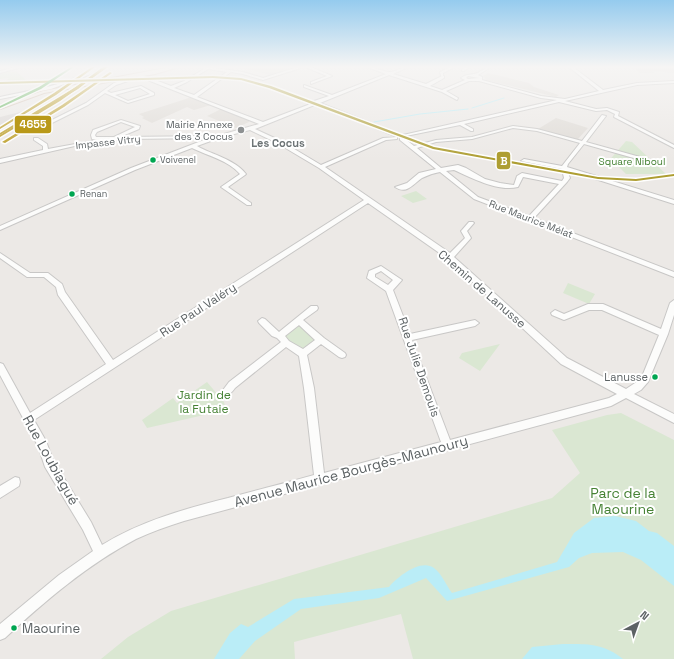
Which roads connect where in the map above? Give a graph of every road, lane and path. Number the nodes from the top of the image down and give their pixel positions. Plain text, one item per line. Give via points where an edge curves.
1 (23, 98) edge
2 (97, 98) edge
3 (120, 98) edge
4 (141, 98) edge
5 (199, 98) edge
6 (326, 98) edge
7 (550, 98) edge
8 (578, 98) edge
9 (559, 100) junction
10 (565, 101) junction
11 (314, 102) junction
12 (0, 107) edge
13 (596, 110) junction
14 (604, 116) junction
15 (616, 116) junction
16 (610, 117) junction
17 (622, 120) junction
18 (460, 123) junction
19 (263, 124) junction
20 (38, 128) dead end
21 (251, 128) junction
22 (471, 130) dead end
23 (217, 137) junction
24 (399, 137) junction
25 (36, 139) dead end
26 (95, 141) junction
27 (580, 142) junction
28 (194, 147) junction
29 (412, 148) junction
30 (673, 150) edge
31 (46, 151) junction
32 (0, 161) edge
33 (524, 161) dead end
34 (654, 162) dead end
35 (321, 167) junction
36 (564, 168) junction
37 (440, 170) junction
38 (424, 174) dead end
39 (564, 182) junction
40 (368, 200) junction
41 (674, 202) edge
42 (249, 204) dead end
43 (530, 219) junction
44 (470, 222) dead end
45 (0, 228) edge
46 (0, 255) edge
47 (450, 257) junction
48 (674, 275) edge
49 (389, 289) dead end
50 (674, 303) edge
51 (314, 308) dead end
52 (555, 313) dead end
53 (262, 321) dead end
54 (299, 321) junction
55 (475, 323) dead end
56 (664, 334) junction
57 (280, 335) junction
58 (408, 338) junction
59 (321, 340) junction
60 (286, 343) junction
61 (303, 354) junction
62 (342, 355) dead end
63 (112, 365) junction
64 (0, 367) edge
65 (228, 390) dead end
66 (627, 394) junction
67 (28, 419) junction
68 (674, 419) edge
69 (447, 446) junction
70 (320, 479) junction
71 (15, 482) dead end
72 (0, 493) edge
73 (100, 554) junction
74 (0, 633) edge

1 - 12 main road
2 - 20 street
3 - 4 street via 128,102
5 - 19 street
6 - 11 street
7 - 9 street
8 - 10 street
9 - 10 street
9 - 18 street
10 - 13 street
11 - 19 street
11 - 24 street
13 - 14 street
13 - 15 street via 610,110 617,113
14 - 16 street
14 - 27 street
15 - 16 street
15 - 17 street
16 - 17 street
17 - 30 street
18 - 22 street
18 - 24 street
19 - 21 street
21 - 23 street
21 - 35 street, Chemin de Lanusse
23 - 26 street, Impasse Vitry
23 - 28 street
24 - 29 street, Rue Maurice Mélat
24 - 35 street via 384,139
25 - 31 street via 45,145
26 - 26 street via 95,131 117,122 138,126 115,138
26 - 31 street, Impasse Vitry
27 - 29 street via 533,129 513,127 484,136 436,141
27 - 34 street
27 - 36 street
28 - 42 street via 243,174 224,187
28 - 45 street via 121,174
29 - 37 street, Rue Maurice Mélat
31 - 32 street, Impasse Vitry
33 - 36 street
35 - 40 street, Chemin de Lanusse
36 - 39 street via 567,178
36 - 41 street
37 - 38 street
37 - 39 street via 457,168 475,178 506,187 518,185 519,177 522,175
37 - 43 street, Rue Maurice Mélat via 476,198
39 - 43 street
40 - 47 street, Chemin de Lanusse
40 - 63 street, Rue Paul Valéry
43 - 48 street, Rue Maurice Mélat
44 - 47 street via 464,231 468,238
46 - 63 street via 29,276 46,275 59,286 61,293
47 - 66 street, Chemin de Lanusse via 564,361
49 - 58 street, Rue Julie Demouis
50 - 56 street, Avenue Maurice Bourgès-Maunoury
51 - 54 street
52 - 56 street via 564,317 588,307 603,307
53 - 57 street via 275,334
54 - 57 street
54 - 59 street
55 - 58 street
56 - 66 street, Avenue Maurice Bourgès-Maunoury via 644,382
57 - 60 street
58 - 69 street, Rue Julie Demouis via 413,358 420,370
59 - 61 street
59 - 62 street
60 - 61 street
60 - 65 street
61 - 70 street
63 - 67 street, Rue Paul Valéry
64 - 67 street, Rue Loubiagué
66 - 68 street, Chemin de Lanusse
66 - 69 street, Avenue Maurice Bourgès-Maunoury via 604,404
67 - 73 street, Rue Loubiagué via 49,463 87,526
69 - 70 street, Avenue Maurice Bourgès-Maunoury
70 - 73 street, Avenue Maurice Bourgès-Maunoury via 176,517 152,526
71 - 72 street
73 - 74 street, Avenue Maurice Bourgès-Maunoury via 62,580

